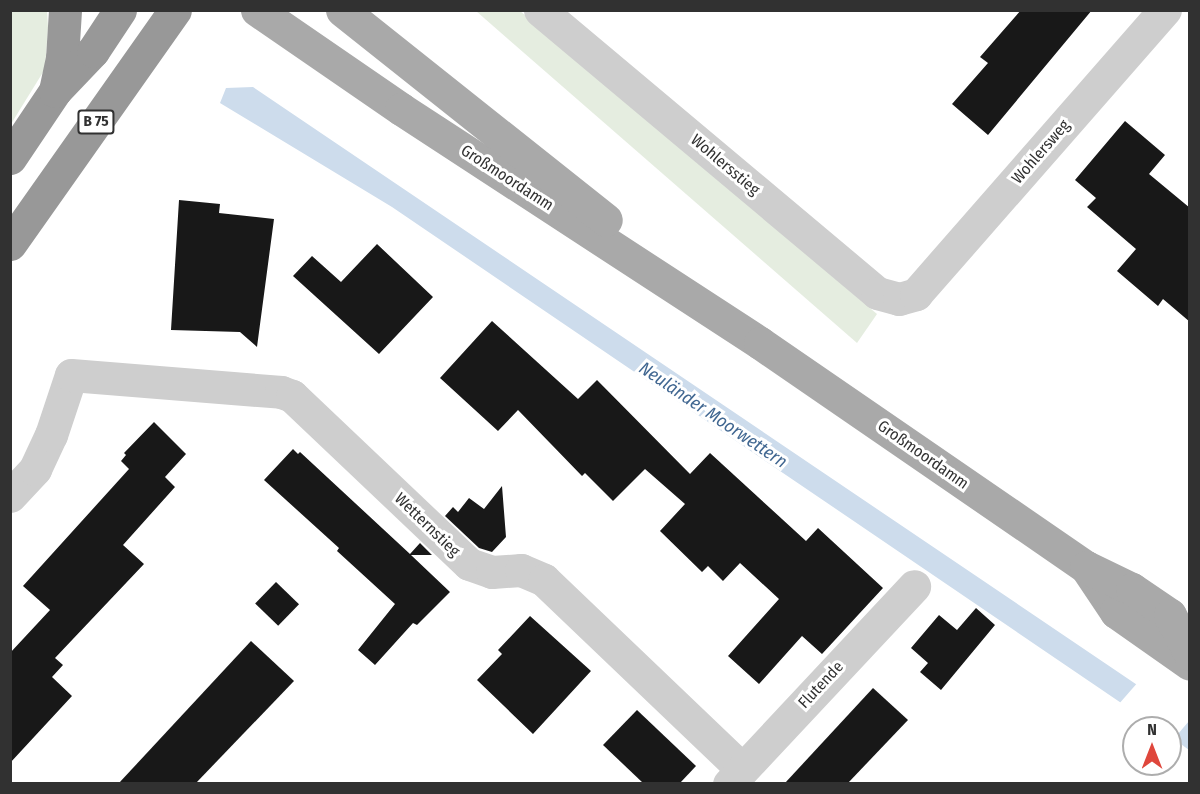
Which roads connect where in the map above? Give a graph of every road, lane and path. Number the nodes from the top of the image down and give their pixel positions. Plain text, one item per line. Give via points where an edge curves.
1 (65, 10) edge
2 (120, 10) edge
3 (175, 10) edge
4 (257, 10) edge
5 (342, 10) edge
6 (540, 10) edge
7 (1165, 10) edge
8 (55, 91) junction
9 (10, 158) edge
10 (10, 244) edge
11 (916, 294) joint
12 (760, 343) junction
13 (10, 496) edge
14 (1086, 567) junction
15 (914, 586) dead end
16 (1190, 601) edge
17 (1190, 654) edge
18 (1190, 664) edge
19 (735, 776) edge

1 - 8 highway
2 - 8 highway via 93,51
3 - 10 highway, B 75
4 - 12 main road, Großmoordamm via 401,109
5 - 12 main road, Großmoordamm
6 - 11 street, Wohlersstieg via 878,293 899,299
7 - 11 street, Wohlersweg
8 - 9 highway
12 - 14 main road, Großmoordamm
13 - 19 street, Wetternstieg via 35,469 71,375 292,396 469,564 492,572 521,570 544,580
14 - 16 main road, Großmoordamm via 1157,579
14 - 17 main road via 1132,589 1170,615
14 - 18 main road, Großmoordamm via 1116,612
15 - 19 street, Flutende

